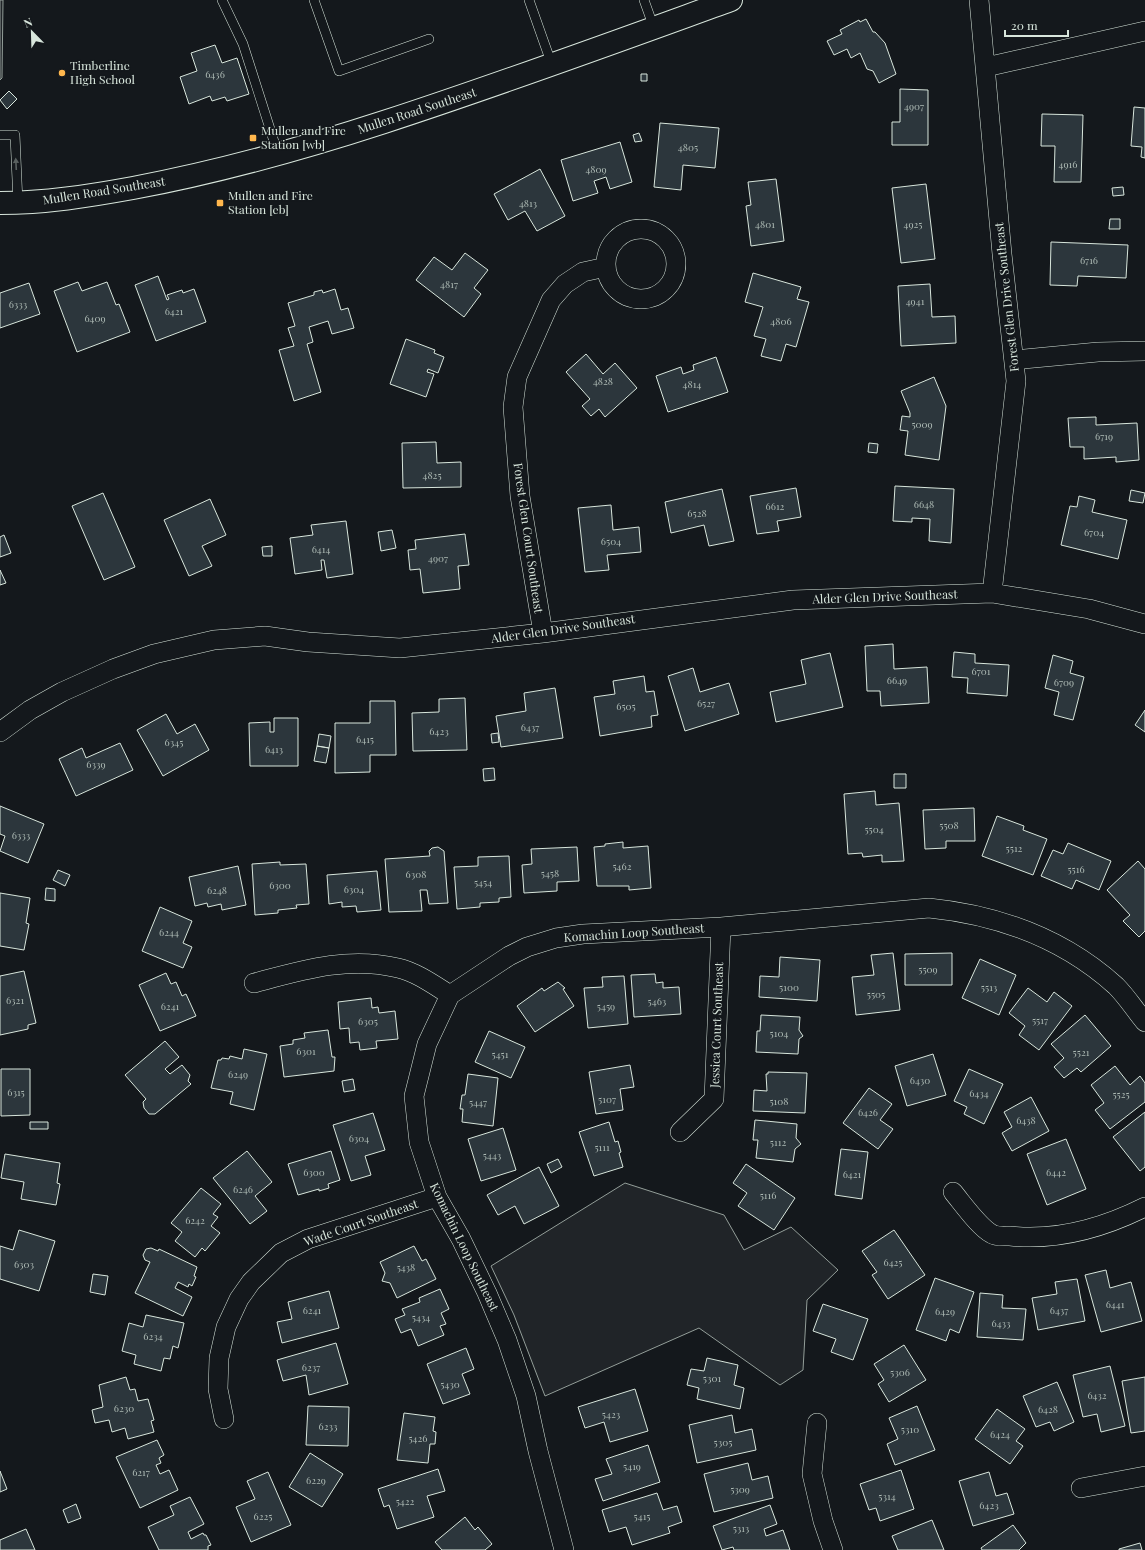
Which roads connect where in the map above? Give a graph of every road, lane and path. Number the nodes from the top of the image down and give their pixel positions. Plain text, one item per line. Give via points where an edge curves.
1 (222, 0) edge
2 (314, 0) edge
3 (529, 0) edge
4 (644, 0) edge
5 (731, 0) edge
6 (980, 0) edge
7 (654, 28) junction
8 (1145, 31) edge
9 (429, 39) dead end
10 (552, 65) junction
11 (986, 67) junction
12 (0, 135) edge
13 (279, 156) junction
14 (9, 203) edge
15 (606, 267) dead end
16 (1145, 351) edge
17 (1014, 360) junction
18 (992, 593) junction
19 (1145, 624) edge
20 (543, 633) junction
21 (0, 732) edge
22 (721, 926) junction
23 (254, 983) dead end
24 (450, 995) junction
25 (1145, 1022) edge
26 (680, 1132) dead end
27 (953, 1192) dead end
28 (437, 1197) junction
29 (1145, 1207) edge
30 (224, 1420) dead end
31 (816, 1423) dead end
32 (1145, 1476) edge
33 (1081, 1488) dead end
34 (564, 1550) edge
35 (833, 1550) edge

1 - 13 lane via 243,44
2 - 9 lane via 339,71
3 - 10 lane
4 - 7 lane
5 - 7 street, Mullen Road Southeast
6 - 11 street, Forest Glen Drive Southeast
7 - 10 street, Mullen Road Southeast
8 - 11 street
10 - 13 street, Mullen Road Southeast
11 - 17 street, Forest Glen Drive Southeast
14 -> 12 lane via 15,135
13 - 14 street, Mullen Road Southeast via 190,177 83,197
15 - 20 street, Forest Glen Court Southeast via 583,272 565,284 551,300 517,377 513,407 520,496
16 - 17 street via 1098,352
17 - 18 street, Forest Glen Drive Southeast via 1016,381
18 - 19 street, Alder Glen Drive Southeast via 1089,609
18 - 20 street, Alder Glen Drive Southeast via 793,600
20 - 21 street, Alder Glen Drive Southeast via 400,648 308,642 264,636 214,640 154,654 113,669 62,692 30,710
22 - 24 street, Komachin Loop Southeast via 583,934 556,938 509,956
22 - 25 street, Komachin Loop Southeast via 929,908 960,911 999,921 1037,935 1073,954 1117,988
22 - 26 street, Jessica Court Southeast via 714,1099
23 - 24 street via 309,968 356,962 399,968
24 - 28 street, Komachin Loop Southeast via 427,1044 414,1096 419,1142
27 - 29 street via 992,1235 1030,1238 1102,1226
28 - 30 street, Wade Court Southeast via 308,1239 282,1254 251,1282 239,1299 226,1327 219,1358 218,1389
28 - 34 street, Komachin Loop Southeast via 461,1239 507,1340 526,1396
31 - 35 street via 812,1474 823,1522
32 - 33 street

